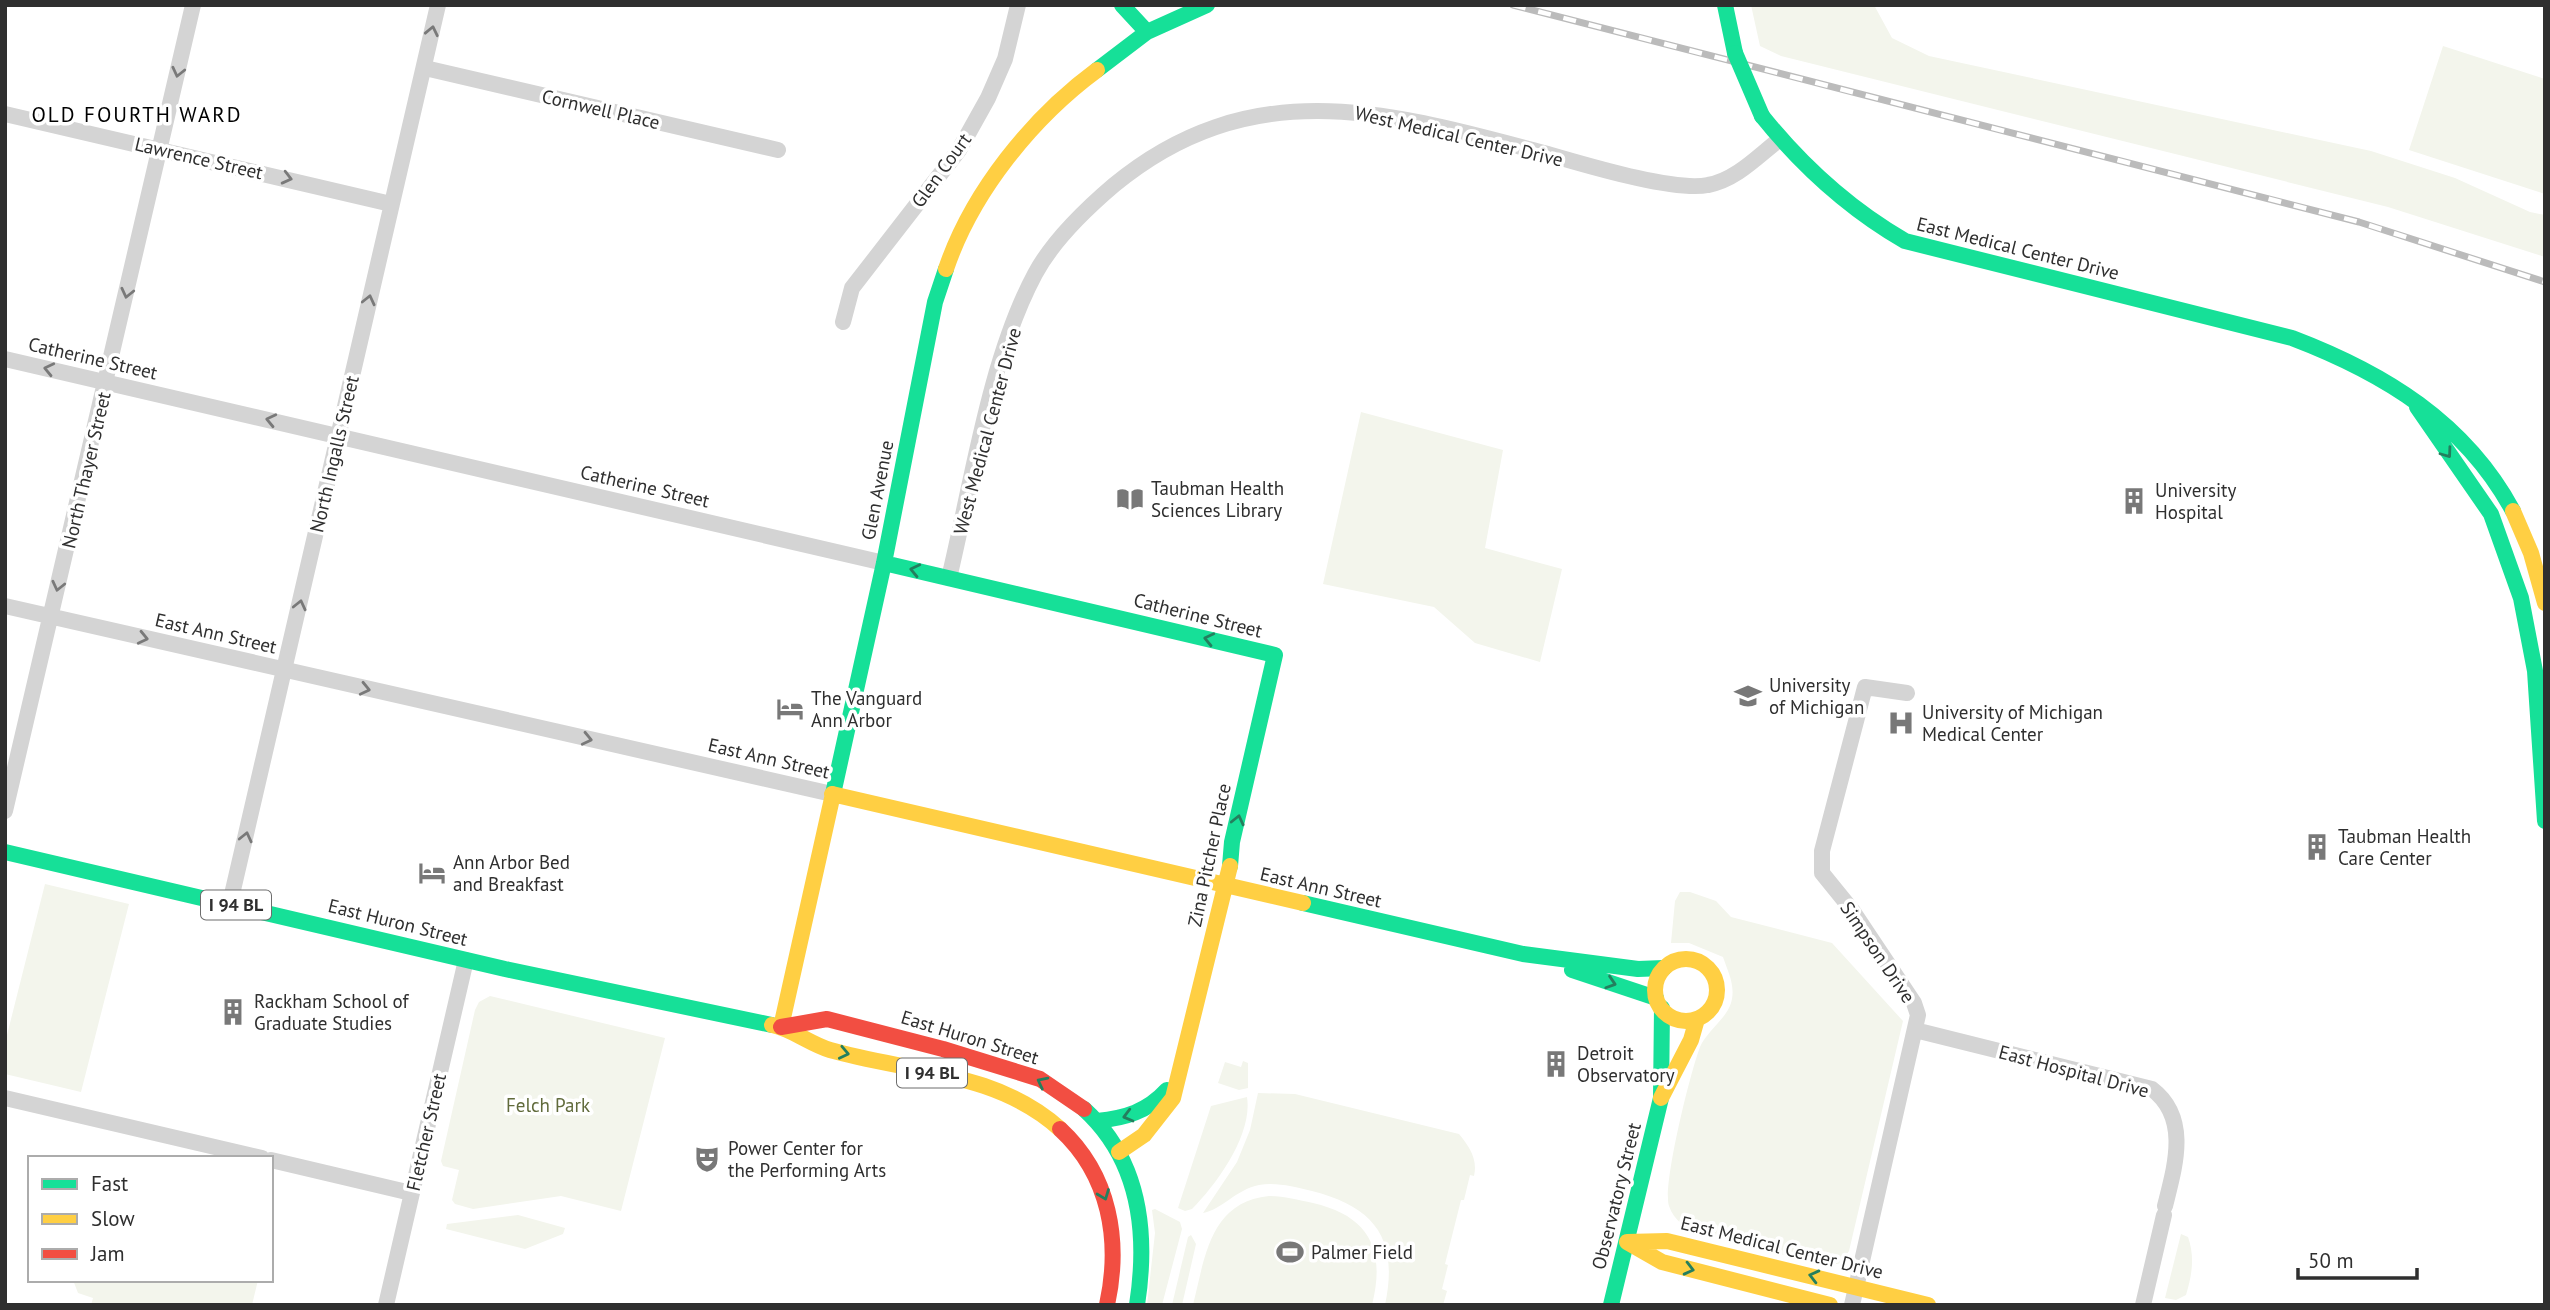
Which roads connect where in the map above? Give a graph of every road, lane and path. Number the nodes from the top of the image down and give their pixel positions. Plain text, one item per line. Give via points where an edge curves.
1 (193, 5) edge
2 (438, 5) edge
3 (1018, 5) edge
4 (1122, 5) edge
5 (1207, 5) edge
6 (1725, 8) edge
7 (1147, 32) junction
8 (425, 68) junction
9 (5, 114) edge
10 (1780, 139) junction
11 (160, 148) junction
12 (778, 150) dead end
13 (391, 204) junction
14 (843, 322) dead end
15 (5, 359) edge
16 (106, 382) junction
17 (2410, 396) junction
18 (337, 435) junction
19 (884, 563) junction
20 (949, 578) junction
21 (2545, 603) edge
22 (5, 606) edge
23 (51, 616) junction
24 (1275, 655) joint
25 (285, 671) junction
26 (1906, 694) dead end
27 (832, 794) junction
28 (5, 811) edge
29 (2545, 821) edge
30 (5, 852) edge
31 (1226, 887) junction
32 (230, 903) junction
33 (1523, 954) junction
34 (466, 960) junction
35 (1664, 968) junction
36 (1659, 1003) junction
37 (1697, 1019) junction
38 (781, 1027) junction
39 (1915, 1030) junction
40 (1183, 1063) junction
41 (5, 1098) edge
42 (1661, 1098) junction
43 (1097, 1121) junction
44 (1073, 1138) junction
45 (1119, 1152) junction
46 (253, 1156) edge
47 (273, 1160) edge
48 (411, 1193) junction
49 (1628, 1242) junction
50 (1856, 1287) junction
51 (386, 1305) edge
52 (1107, 1305) edge
53 (1137, 1305) edge
54 (1611, 1305) edge
55 (1830, 1305) edge
56 (1852, 1305) edge
57 (1928, 1305) edge
58 (2143, 1305) edge

1 -> 11 street, North Thayer Street
8 -> 2 street, North Ingalls Street
3 - 14 street, Glen Court via 1005,59 971,129 852,288
4 - 7 street
5 - 7 street, Glen Avenue
6 - 10 street, East Medical Center Drive, bridge via 1735,53 1762,116
7 - 19 street, Glen Avenue via 1086,78 1043,119 972,210 935,302
8 - 12 street, Cornwell Place
8 - 13 street, North Ingalls Street
9 - 11 street, Lawrence Street
10 - 17 street, East Medical Center Drive via 1852,210 1905,241 2291,338 2360,363
10 - 20 street, West Medical Center Drive via 1737,172 1706,186 1639,178 1418,122 1341,109 1282,111 1225,123 1180,140 1132,170 1086,208 1035,272 1005,344
11 -> 13 street, Lawrence Street
11 -> 16 street, North Thayer Street
18 -> 13 street, North Ingalls Street
16 -> 15 street, Catherine Street
18 -> 16 street, Catherine Street
16 -> 23 street, North Thayer Street
17 - 21 street, East Medical Center Drive via 2451,427 2514,506
17 -> 29 street, East Medical Center Drive via 2491,514 2521,598 2535,671
18 - 19 street, Catherine Street
25 -> 18 street, North Ingalls Street
20 -> 19 street, Catherine Street
19 - 27 street, Glen Avenue
24 -> 20 street, Catherine Street
22 - 23 street, East Ann Street
23 -> 25 street, East Ann Street
23 - 28 street, North Thayer Street
31 -> 24 street, Zina Pitcher Place
25 -> 27 street, East Ann Street
32 -> 25 street, North Ingalls Street
26 - 39 street, Simpson Drive via 1865,687 1822,850 1822,873 1914,1003 1918,1015
27 - 31 street, East Ann Street
27 - 38 street, Glen Avenue
30 - 32 street, East Huron Street / I 94 BL
31 - 33 street, East Ann Street
31 - 40 street, Zina Pitcher Place
32 - 34 street, East Huron Street / I 94 BL
33 - 35 street, East Ann Street
33 -> 36 street, East Ann Street
34 - 38 street, East Huron Street / I 94 BL
34 - 48 street, Fletcher Street
35 - 36 street via 1658,976
35 - 37 street via 1673,961 1691,959 1714,973 1716,1000 1707,1014
36 - 37 street via 1676,1020
36 - 42 street, Observatory Street
37 - 42 street, Observatory Street
43 -> 38 street, East Huron Street / I 94 BL via 1041,1080 1010,1068 824,1019
38 -> 44 street, East Huron Street / I 94 BL via 817,1047 1013,1094 1037,1107
39 - 50 street, Simpson Drive
39 - 58 street, East Hospital Drive via 2152,1089 2162,1097 2178,1139
40 -> 43 street, Zina Pitcher Place via 1173,1084 1149,1109
40 - 45 street, Zina Pitcher Place via 1174,1098 1162,1116
41 - 46 street
42 - 49 street, Observatory Street
43 - 45 street, East Huron Street / I 94 BL
44 - 45 street via 1104,1154
44 -> 52 street, East Huron Street / I 94 BL via 1091,1166 1114,1225 1114,1272
45 - 53 street, I 94 BL via 1133,1181 1142,1217 1145,1259
47 - 48 street
48 - 51 street, Fletcher Street
50 -> 49 street, East Medical Center Drive via 1667,1241
49 - 54 street, Observatory Street
49 -> 55 street via 1662,1262
50 - 56 street, Simpson Drive
50 - 57 street, East Medical Center Drive

